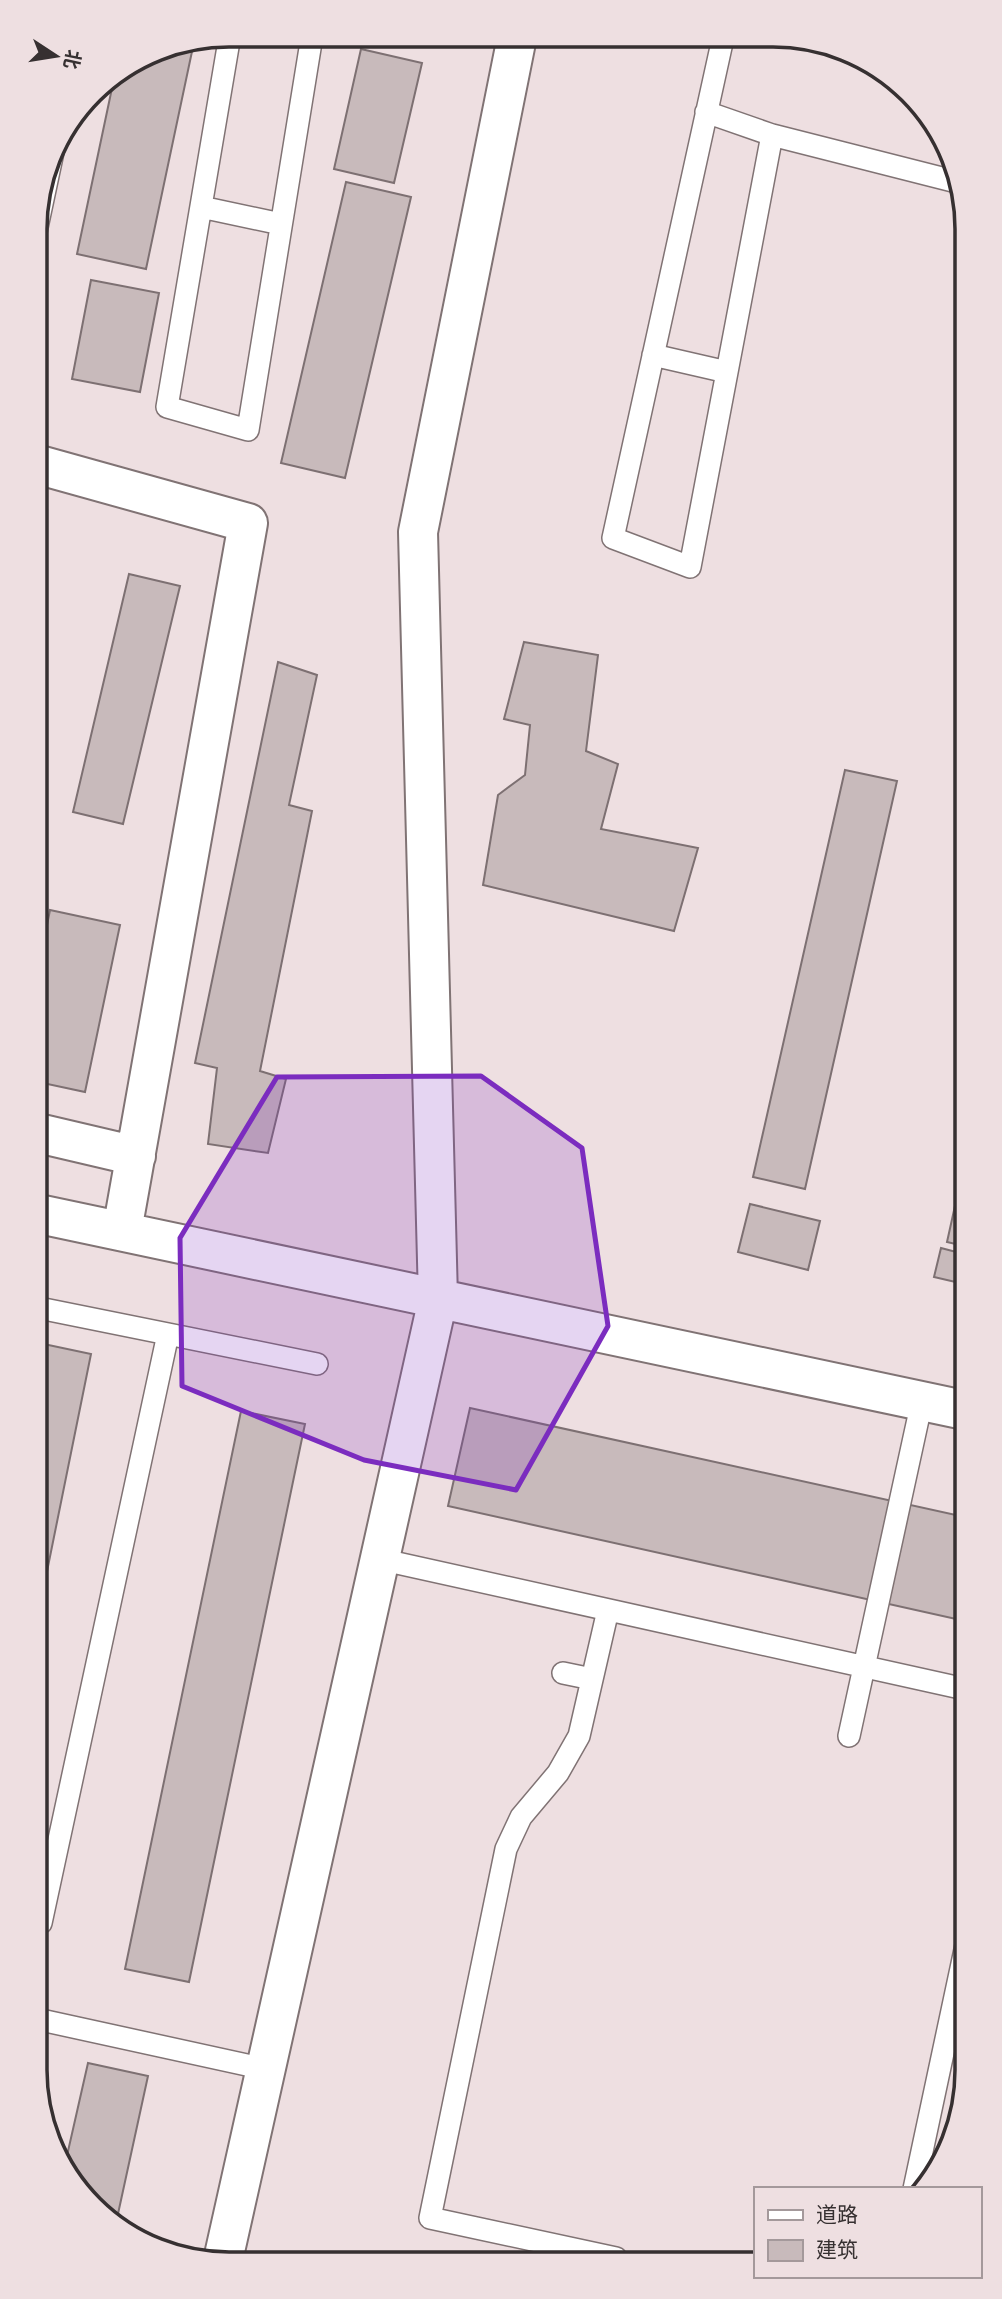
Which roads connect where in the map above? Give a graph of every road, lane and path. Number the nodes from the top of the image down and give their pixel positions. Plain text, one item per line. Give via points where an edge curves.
1 (515, 47) edge
2 (721, 47) edge
3 (228, 48) edge
4 (310, 48) edge
5 (706, 112) junction
6 (772, 135) junction
7 (948, 180) edge
8 (201, 207) junction
9 (281, 224) junction
10 (653, 355) junction
11 (727, 372) junction
12 (48, 467) edge
13 (48, 1135) edge
14 (136, 1156) junction
15 (47, 1216) edge
16 (122, 1231) junction
17 (438, 1298) junction
18 (47, 1310) edge
19 (168, 1334) junction
20 (317, 1364) dead end
21 (922, 1401) junction
22 (954, 1408) edge
23 (379, 1559) junction
24 (608, 1610) junction
25 (864, 1668) junction
26 (563, 1673) dead end
27 (592, 1679) junction
28 (954, 1687) edge
29 (849, 1736) dead end
30 (47, 1895) edge
31 (954, 2001) edge
32 (47, 2021) edge
33 (265, 2069) junction
34 (915, 2183) edge
35 (225, 2252) edge
36 (588, 2252) edge

1 - 17 street via 418,532
2 - 5 lane
3 - 8 lane
4 - 9 lane
5 - 6 lane
5 - 10 lane
6 - 7 lane
6 - 11 lane
8 - 9 lane
8 - 9 lane via 167,407 248,430
10 - 11 lane
10 - 11 lane via 613,538 690,567
12 - 14 street via 247,523
13 - 14 street
14 - 16 street
15 - 16 street
16 - 17 street
17 - 21 street
17 - 23 street
18 - 19 lane
19 - 20 lane
19 - 30 lane
21 - 22 street
21 - 25 lane
23 - 24 lane
23 - 33 street
24 - 25 lane
24 - 27 lane
25 - 28 lane
25 - 29 lane
26 - 27 lane
27 - 36 lane via 579,1736 558,1773 521,1817 506,1849 430,2218
31 - 34 lane
32 - 33 lane
33 - 35 street

